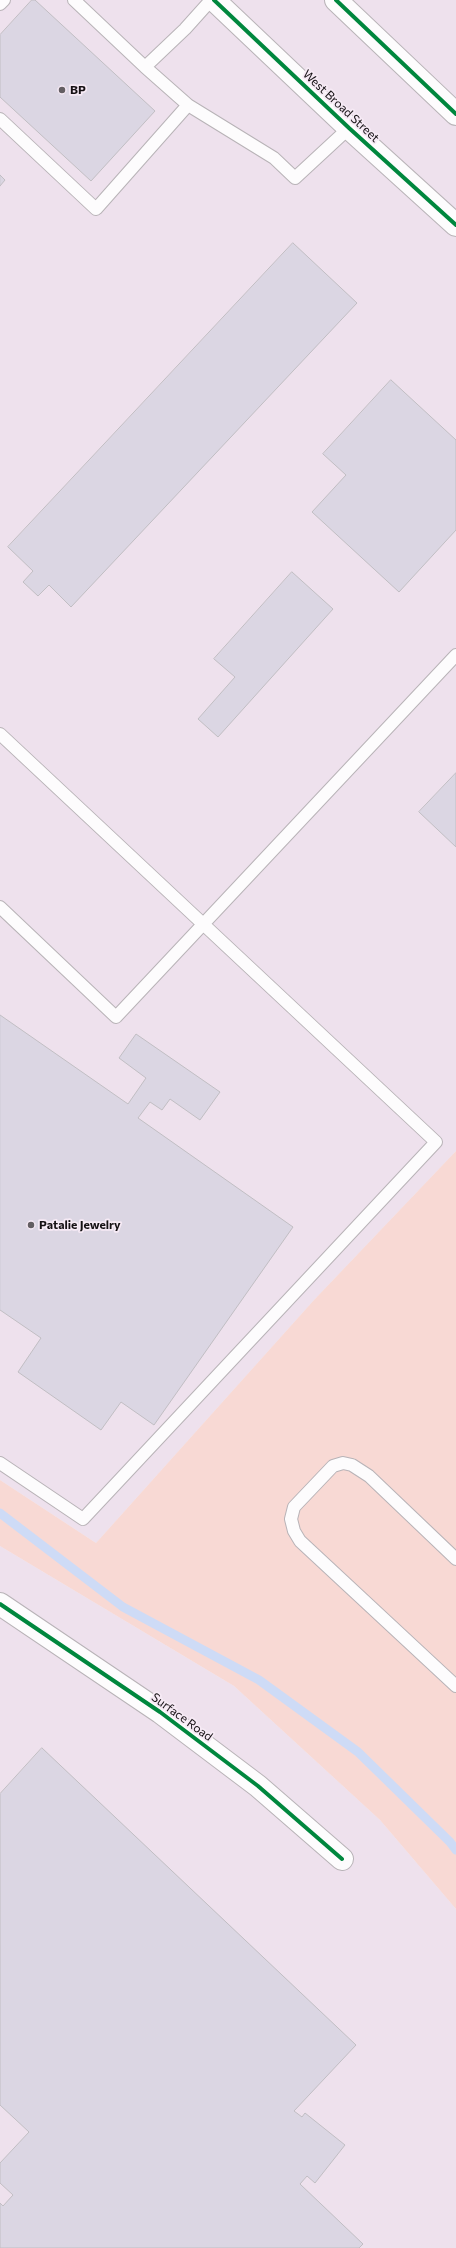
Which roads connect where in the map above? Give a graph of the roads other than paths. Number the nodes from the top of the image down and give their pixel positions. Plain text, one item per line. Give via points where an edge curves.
1 (4, 0) edge
2 (74, 0) edge
3 (211, 0) edge
4 (214, 0) edge
5 (336, 0) edge
6 (0, 4) edge
7 (146, 67) junction
8 (188, 105) junction
9 (456, 114) edge
10 (0, 119) edge
11 (349, 128) junction
12 (408, 181) junction
13 (456, 204) edge
14 (456, 225) edge
15 (456, 655) edge
16 (0, 734) edge
17 (0, 907) edge
18 (203, 924) junction
19 (0, 1463) edge
20 (456, 1559) edge
21 (0, 1604) edge
22 (456, 1686) edge
23 (342, 1859) dead end

1 - 6 lane
2 - 7 lane
3 - 7 lane via 186,29
4 - 11 main road, West Broad Street
5 - 9 main road
7 - 8 lane
8 - 10 lane via 96,209
8 - 11 lane via 274,158 295,178
11 - 12 main road, West Broad Street
12 - 13 main road
12 - 14 main road, West Broad Street
15 - 18 lane
16 - 18 lane
17 - 18 lane via 116,1017
18 - 19 lane via 436,1142 83,1519
20 - 22 lane via 369,1476 352,1465 343,1463 333,1466 294,1506 291,1518 300,1541
21 - 23 main road, Surface Road via 160,1712 258,1786

